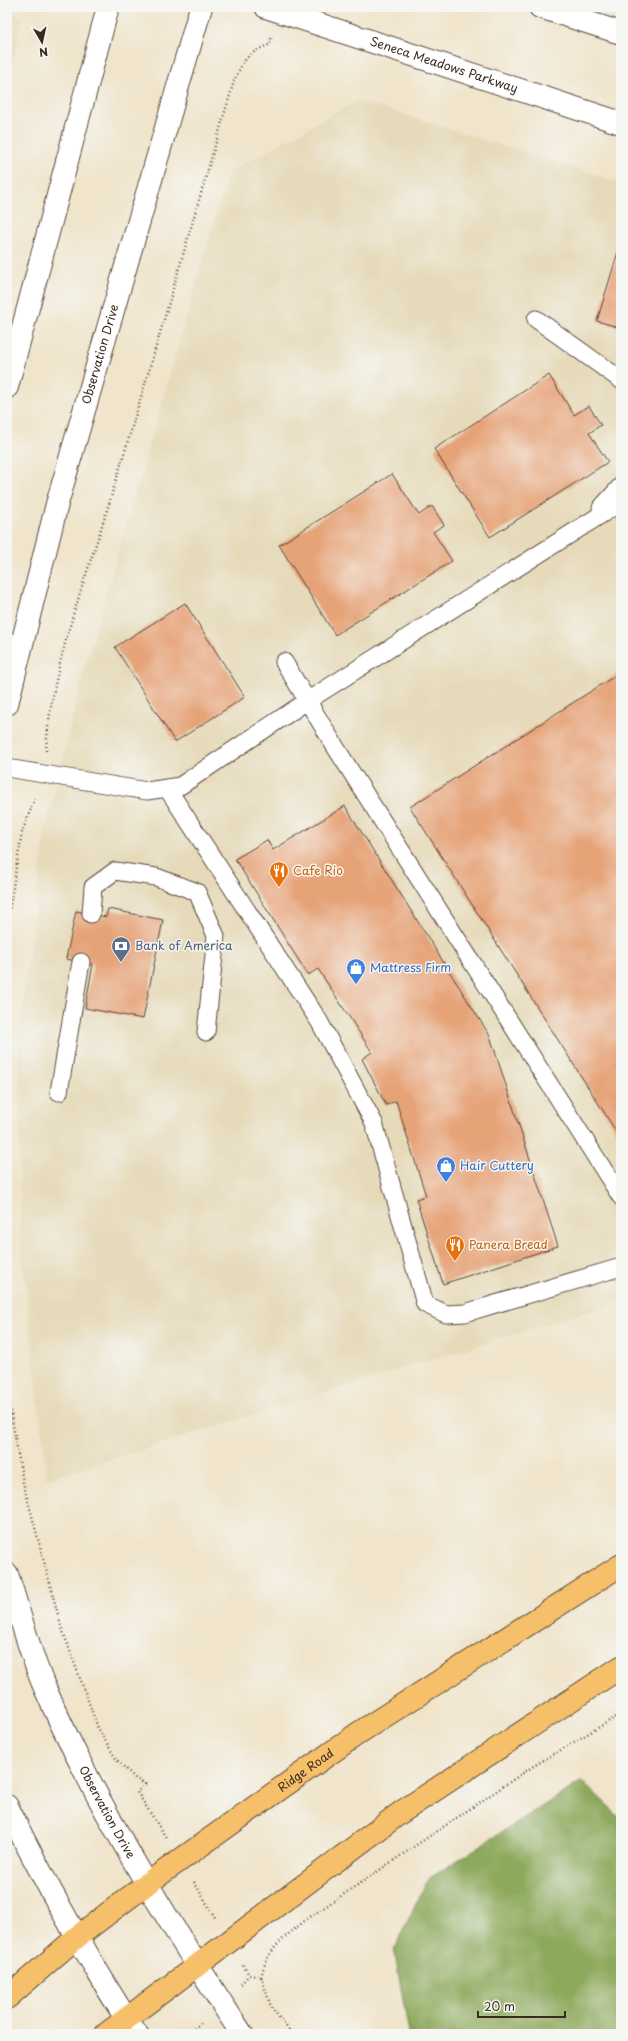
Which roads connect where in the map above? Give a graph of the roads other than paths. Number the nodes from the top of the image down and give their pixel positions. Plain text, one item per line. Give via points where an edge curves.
1 (108, 7) edge
2 (201, 7) edge
3 (540, 7) edge
4 (270, 8) edge
5 (621, 33) edge
6 (621, 122) edge
7 (536, 319) dead end
8 (621, 380) edge
9 (7, 387) edge
10 (621, 486) edge
11 (615, 505) edge
12 (585, 524) junction
13 (284, 662) dead end
14 (307, 701) junction
15 (7, 704) edge
16 (7, 768) edge
17 (167, 788) junction
18 (91, 914) dead end
19 (81, 962) dead end
20 (206, 1032) dead end
21 (59, 1092) dead end
22 (621, 1197) edge
23 (621, 1267) edge
24 (621, 1564) edge
25 (7, 1574) edge
26 (621, 1668) edge
27 (7, 1806) edge
28 (148, 1883) junction
29 (77, 1937) junction
30 (196, 1965) junction
31 (7, 1998) edge
32 (131, 2026) edge
33 (106, 2034) edge
34 (242, 2034) edge

1 - 9 street
2 - 15 street, Observation Drive via 57,504
3 - 5 street
4 - 6 street, Seneca Meadows Parkway
7 - 8 lane
10 - 12 lane
11 - 12 lane
12 - 14 lane
13 - 14 lane
14 - 17 lane via 180,786
14 - 22 lane
16 - 17 lane via 147,791
17 - 23 lane via 319,1021 374,1123 424,1304 446,1314 465,1313
18 - 20 lane via 93,888 115,871 156,877 197,892 216,936
19 - 21 lane
24 - 28 highway, Ridge Road via 360,1732
25 - 28 street, Observation Drive via 44,1685 93,1787
26 - 30 highway via 400,1813
27 - 29 street
28 - 29 highway, Ridge Road
28 - 30 street, Observation Drive
29 - 31 highway, Ridge Road
29 - 32 street
30 - 32 highway
30 - 34 street, Observation Drive
32 - 33 highway

